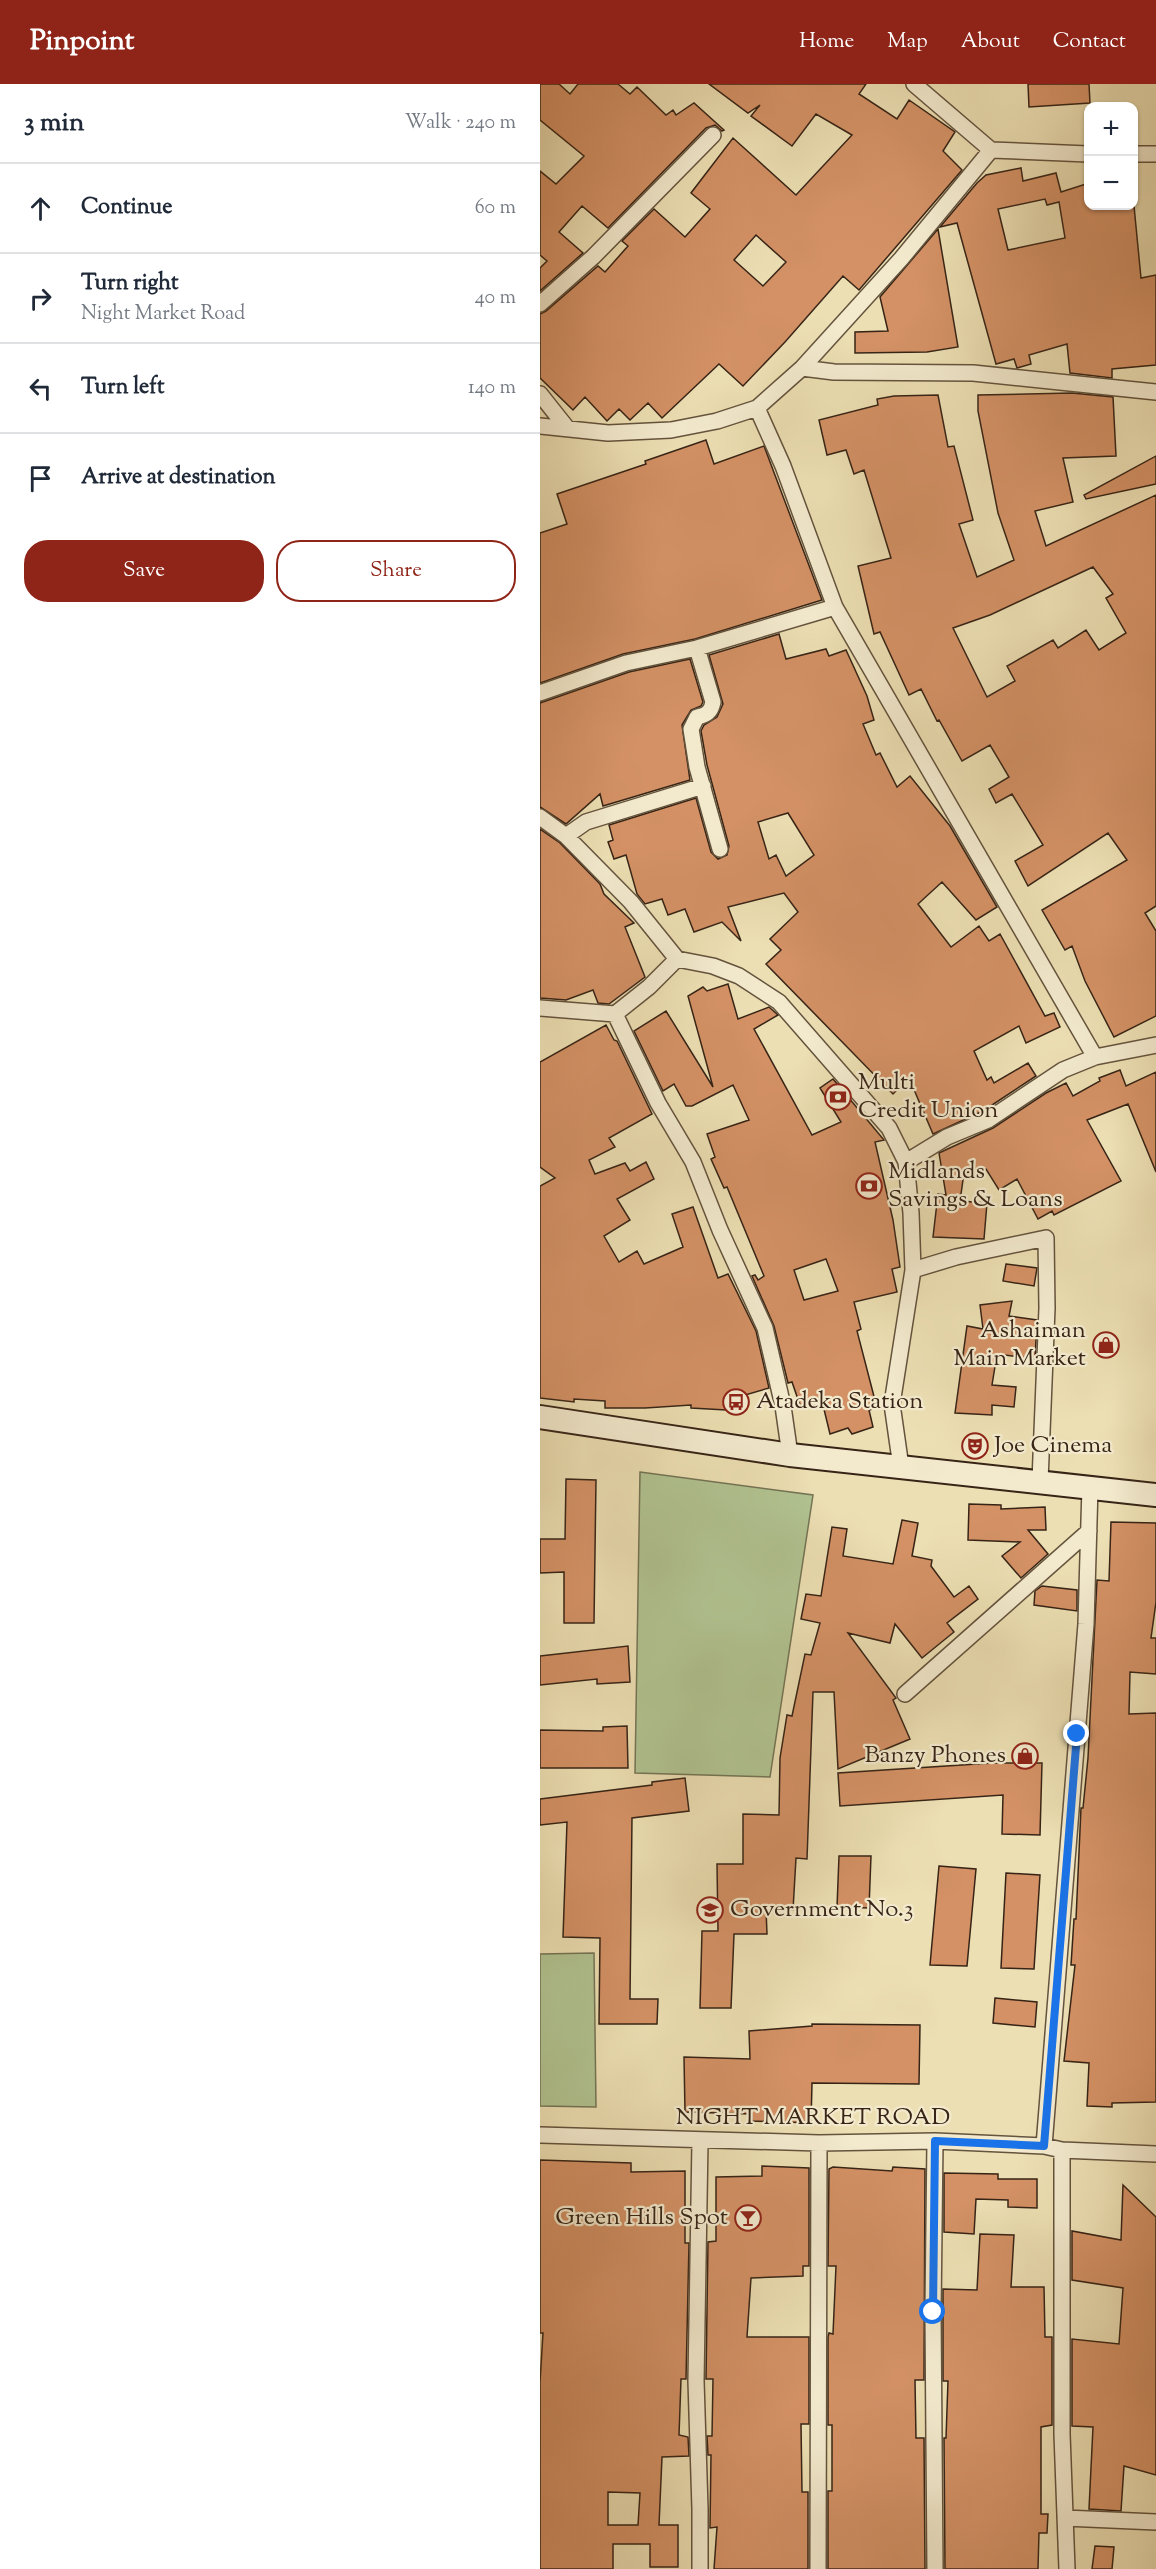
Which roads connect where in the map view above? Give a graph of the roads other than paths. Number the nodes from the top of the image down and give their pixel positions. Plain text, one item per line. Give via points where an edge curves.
1 (914, 84) edge
2 (713, 135) dead end
3 (991, 150) junction
4 (1084, 154) edge
5 (1138, 154) edge
6 (1156, 154) edge
7 (540, 304) edge
8 (802, 368) junction
9 (1156, 392) edge
10 (540, 394) edge
11 (757, 408) junction
12 (540, 426) edge
13 (567, 428) junction
14 (835, 607) junction
15 (697, 648) junction
16 (540, 693) edge
17 (703, 786) junction
18 (540, 817) edge
19 (566, 836) junction
20 (720, 849) dead end
21 (677, 959) junction
22 (540, 1008) edge
23 (615, 1014) junction
24 (1156, 1045) edge
25 (1095, 1057) junction
26 (906, 1162) junction
27 (913, 1270) junction
28 (540, 1417) edge
29 (790, 1455) junction
30 (901, 1467) junction
31 (1040, 1481) junction
32 (1090, 1487) junction
33 (1156, 1495) edge
34 (1089, 1531) junction
35 (905, 1694) dead end
36 (540, 2135) edge
37 (700, 2141) junction
38 (935, 2141) junction
39 (819, 2143) junction
40 (1044, 2146) junction
41 (1062, 2150) junction
42 (1156, 2154) edge
43 (1065, 2518) junction
44 (1156, 2522) edge
45 (700, 2569) edge
46 (818, 2569) edge
47 (935, 2569) edge
48 (1067, 2569) edge

1 - 3 street
2 - 7 street via 593,257
3 - 4 street
3 - 8 street via 901,259
5 - 6 street
8 - 9 street via 973,374
8 - 11 street
10 - 13 street
11 - 13 street via 671,430 608,433
11 - 14 street via 783,466
12 - 13 street
14 - 15 street
14 - 25 street
15 - 16 street via 626,663
15 - 17 street via 713,702 712,710 697,717 690,729
17 - 19 street via 586,822
17 - 20 street
18 - 19 street
19 - 21 street via 631,902
21 - 23 street
21 - 26 street via 739,976 778,1002 890,1128
22 - 23 street
23 - 29 street via 658,1103 693,1162 765,1328
24 - 25 street
25 - 26 street via 1063,1070 988,1120 947,1137
26 - 27 street
27 - 30 street via 892,1404
27 - 31 street via 1046,1238
28 - 29 main road
29 - 30 main road
30 - 31 main road
31 - 32 main road
32 - 33 main road
32 - 34 street
34 - 35 street
34 - 40 street via 1086,1624
36 - 37 street, NIGHT MARKET ROAD
37 - 39 street, NIGHT MARKET ROAD
37 - 45 street via 696,2381
38 - 39 street, NIGHT MARKET ROAD
38 - 40 street, NIGHT MARKET ROAD
38 - 47 street
39 - 46 street
40 - 41 street, NIGHT MARKET ROAD
41 - 42 street, NIGHT MARKET ROAD
41 - 43 street
43 - 44 street
43 - 48 street

